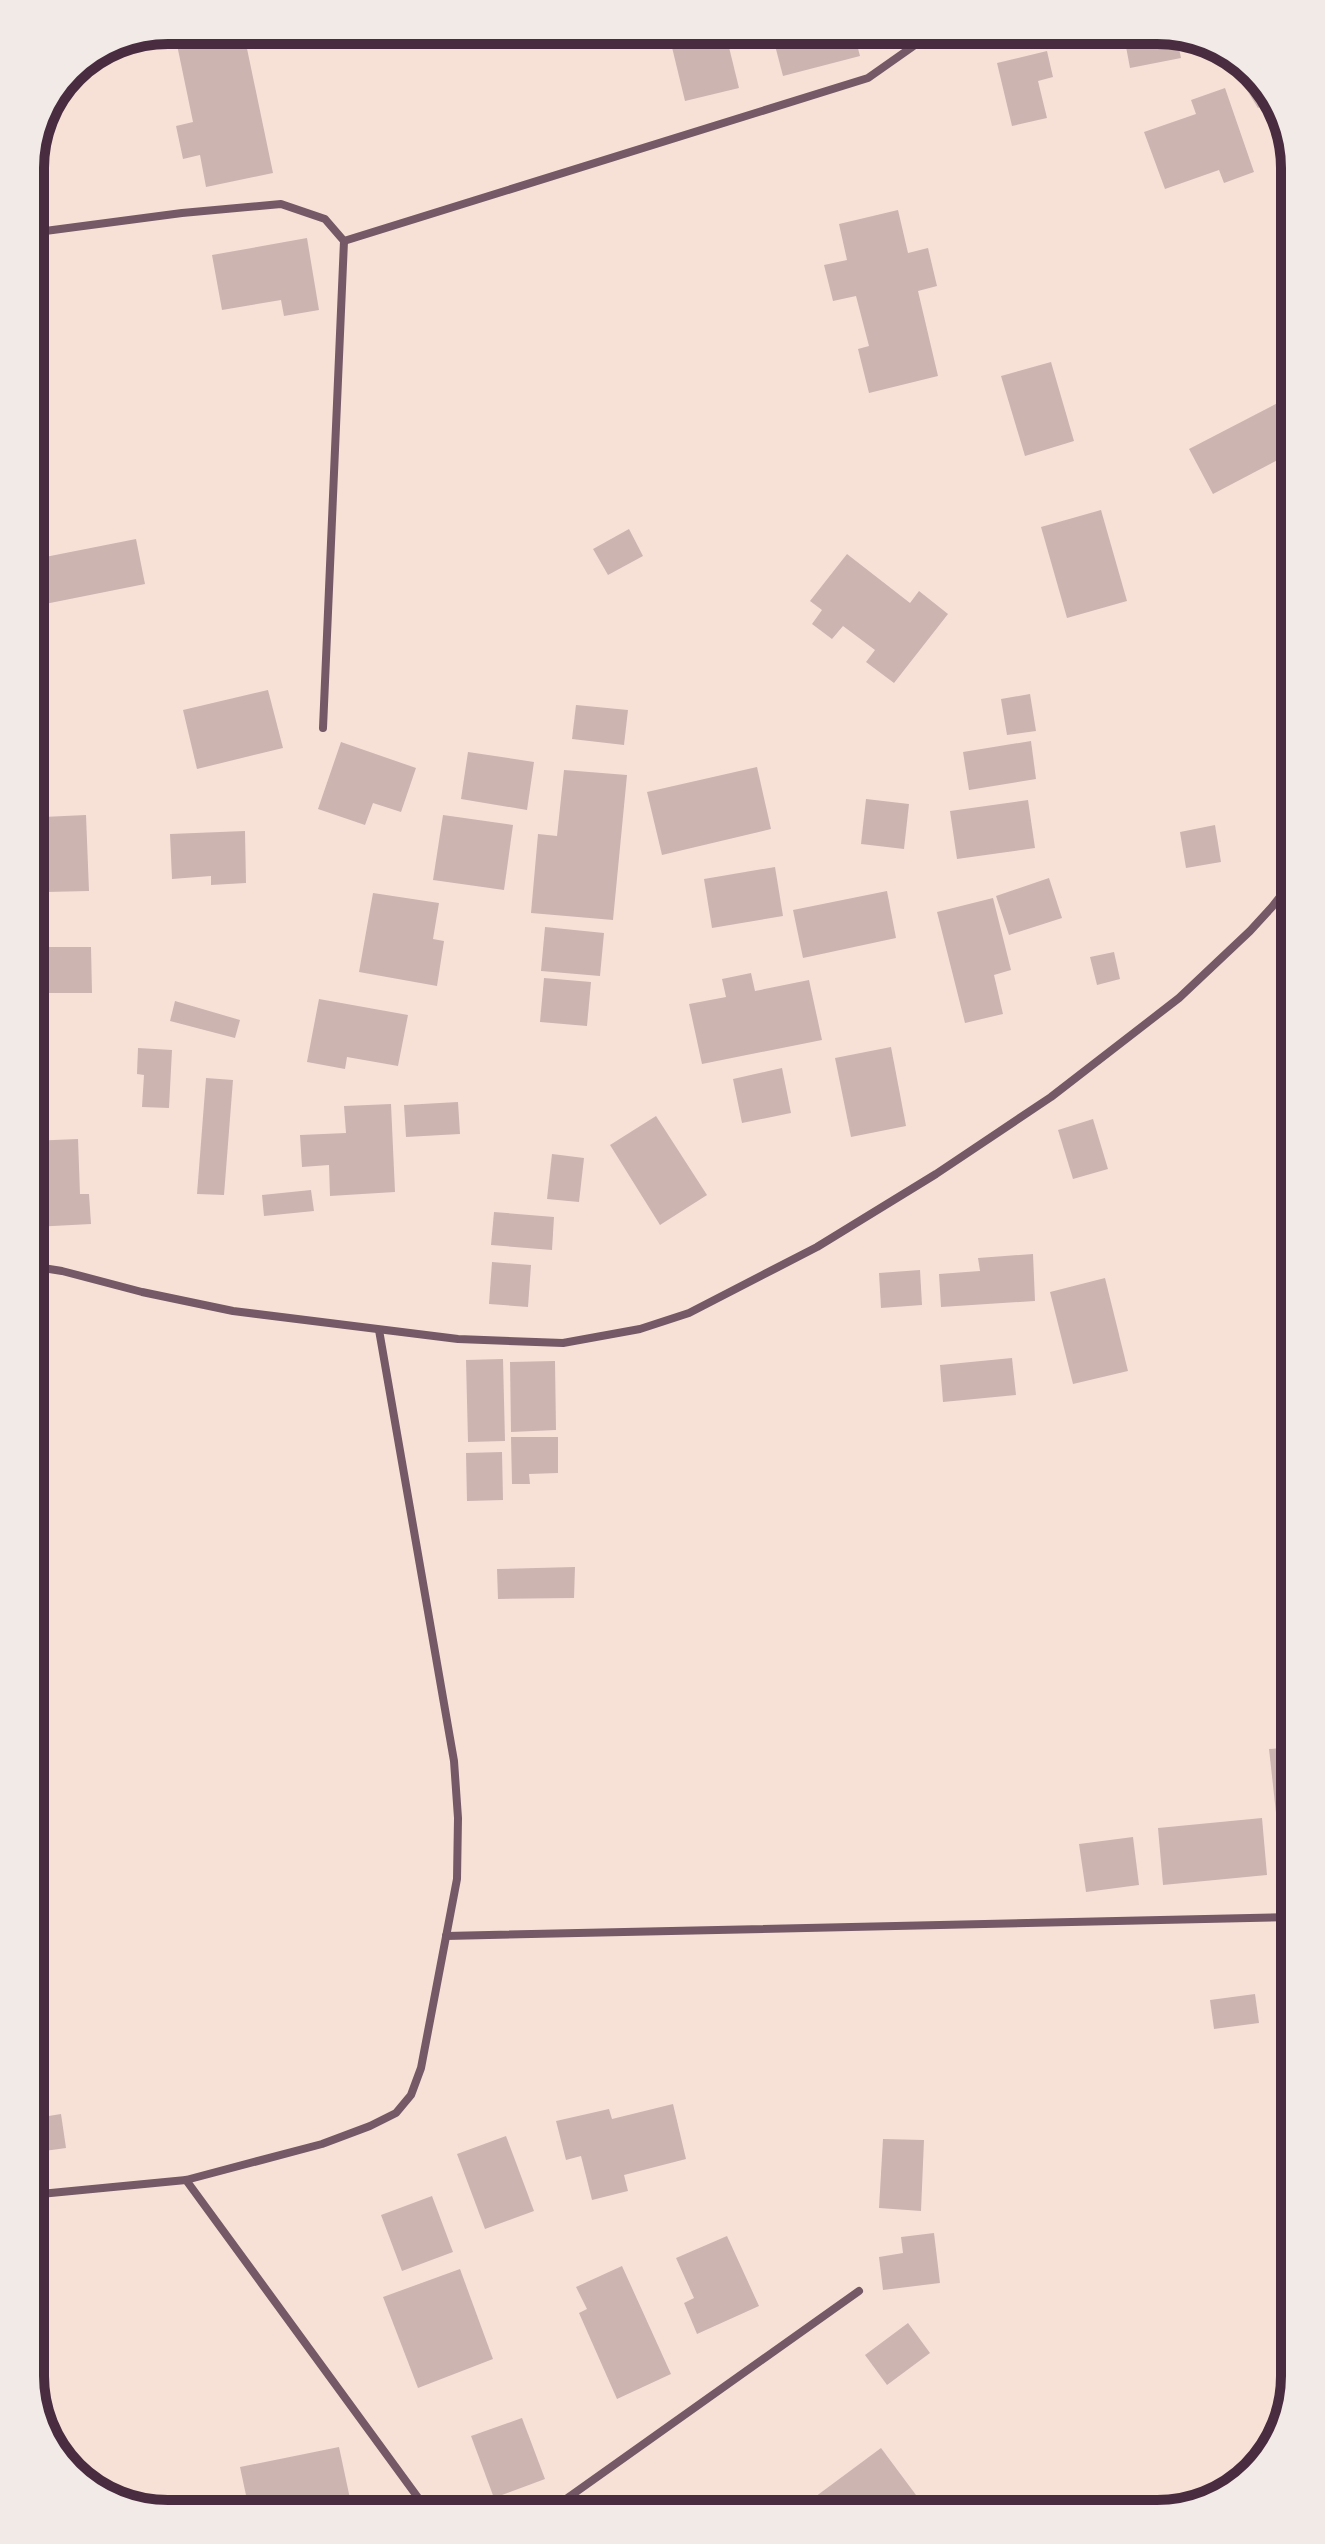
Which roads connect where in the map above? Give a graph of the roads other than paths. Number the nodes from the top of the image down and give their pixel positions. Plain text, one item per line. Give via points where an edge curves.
1 (916, 44) edge
2 (44, 231) edge
3 (344, 241) junction
4 (323, 728) dead end
5 (1281, 896) edge
6 (44, 1268) edge
7 (379, 1330) junction
8 (1281, 1917) edge
9 (446, 1936) junction
10 (186, 2180) junction
11 (44, 2194) edge
12 (859, 2291) dead end
13 (420, 2500) edge
14 (565, 2500) edge

1 - 3 street via 868,78
2 - 3 street via 281,204 325,219
3 - 4 street
5 - 7 street via 1179,998 1051,1097 817,1247 689,1313 640,1329 563,1343
6 - 7 street via 233,1311
7 - 9 street via 454,1761 457,1879
8 - 9 street
9 - 10 street via 421,2068 411,2095 396,2113 322,2144
10 - 11 street
10 - 13 street
12 - 14 street

